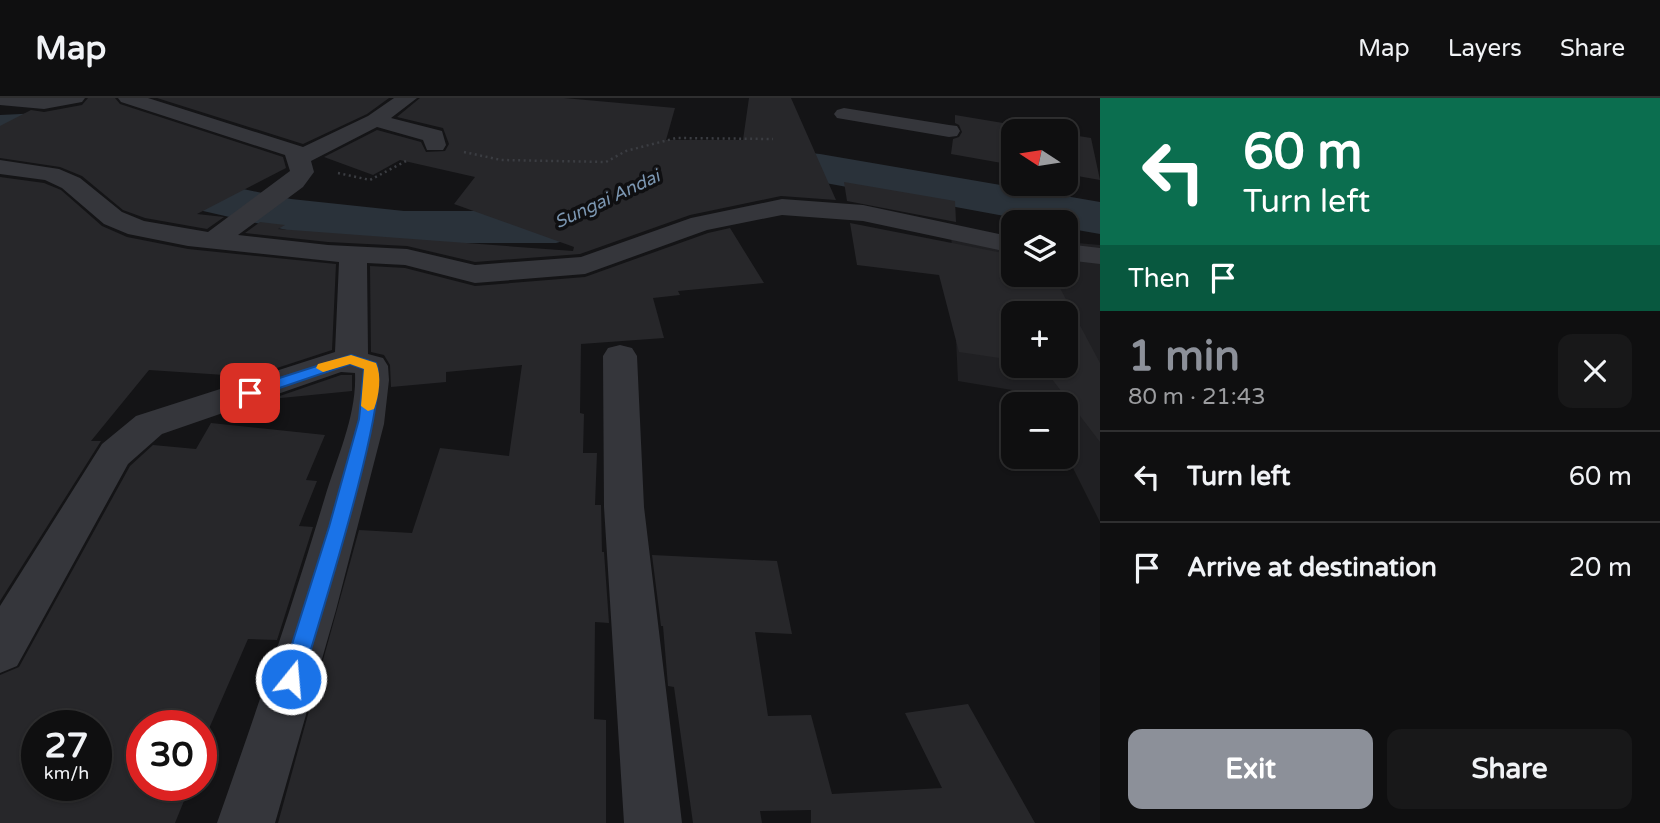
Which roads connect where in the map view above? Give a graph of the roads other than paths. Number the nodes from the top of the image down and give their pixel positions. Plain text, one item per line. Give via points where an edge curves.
1 (75, 98) edge
2 (128, 98) edge
3 (407, 98) edge
4 (0, 99) edge
5 (845, 110) edge
6 (375, 120) junction
7 (949, 131) dead end
8 (435, 145) road end
9 (301, 162) junction
10 (0, 167) edge
11 (220, 236) junction
12 (1001, 243) edge
13 (354, 254) junction
14 (1078, 254) edge
15 (1097, 256) dead end
16 (620, 356) dead end
17 (351, 360) junction
18 (0, 650) edge
19 (246, 823) edge
20 (653, 823) edge

1 - 4 street via 44,103
2 - 9 street via 293,150
3 - 6 street
5 - 7 street
6 - 8 street via 434,136
6 - 9 street
9 - 11 street via 302,172 294,182
10 - 11 street via 51,174 71,183 113,218 137,228
11 - 13 street
12 - 13 street via 863,214 782,207 700,224 585,265 475,274 407,257
13 - 17 street
14 - 15 street
16 - 20 street via 624,507
17 - 18 street via 149,425 132,438 115,454
17 - 19 street via 371,366 366,419 338,527

